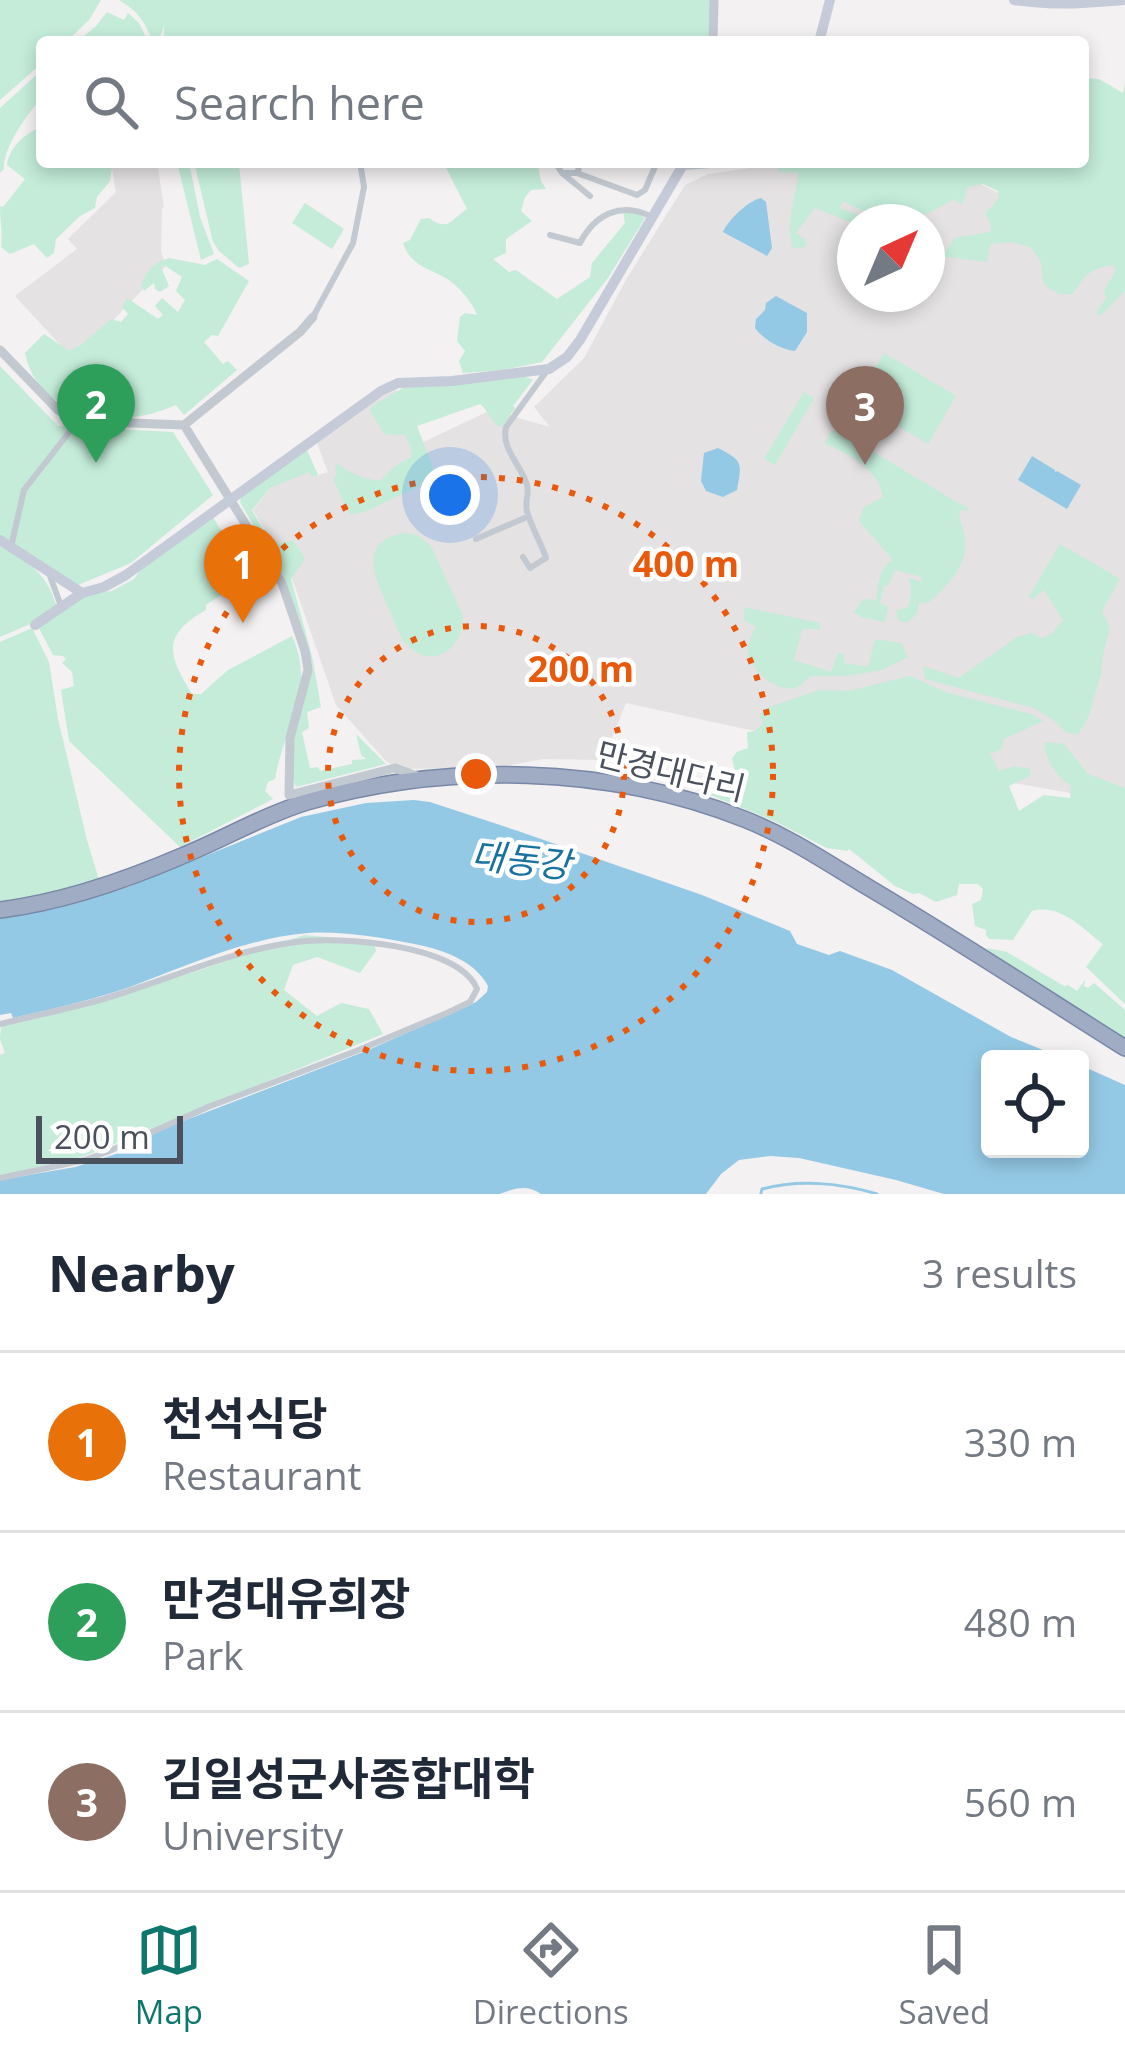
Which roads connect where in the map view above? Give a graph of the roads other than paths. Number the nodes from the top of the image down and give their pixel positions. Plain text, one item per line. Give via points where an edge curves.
1 (714, 0) edge
2 (830, 0) edge
3 (1014, 0) edge
4 (1123, 0) edge
5 (713, 36) edge
6 (821, 36) edge
7 (361, 168) edge
8 (559, 168) edge
9 (579, 168) edge
10 (654, 168) edge
11 (682, 168) edge
12 (577, 172) junction
13 (562, 173) junction
14 (590, 196) dead end
15 (652, 218) junction
16 (550, 235) dead end
17 (313, 317) joint
18 (0, 350) edge
19 (549, 369) junction
20 (78, 421) junction
21 (184, 425) junction
22 (230, 498) junction
23 (529, 516) junction
24 (476, 539) dead end
25 (5, 543) edge
26 (523, 556) dead end
27 (48, 573) junction
28 (82, 593) junction
29 (61, 607) junction
30 (35, 625) dead end
31 (427, 780) junction
32 (0, 910) edge
33 (0, 1024) edge
34 (1125, 1048) edge
35 (0, 1178) edge

1 - 5 street
2 - 6 main road
3 - 4 main road
7 - 17 street via 353,243
8 - 13 street
9 - 12 street
10 - 12 street via 638,196
11 - 15 main road
12 - 13 street
13 - 14 street
15 - 16 street via 624,209 600,216 580,243
15 - 19 main road via 580,340
17 - 21 street
18 - 20 street
19 - 22 main road via 398,383
19 - 23 street via 503,435 528,484
20 - 21 street
20 - 25 street via 24,490
21 - 22 street
22 - 28 main road via 126,575
22 - 31 street via 282,583 308,662 290,738 289,795 394,768
23 - 24 street
23 - 26 street via 546,558 530,568
25 - 27 main road
27 - 28 main road
27 - 29 street
28 - 29 main road
29 - 30 main road
31 - 32 highway, 만경대다리 via 309,802 134,876
31 - 34 highway, 만경대다리 via 572,777 747,820
33 - 35 street via 300,941 425,953 461,970 477,989 447,1013 107,1152

